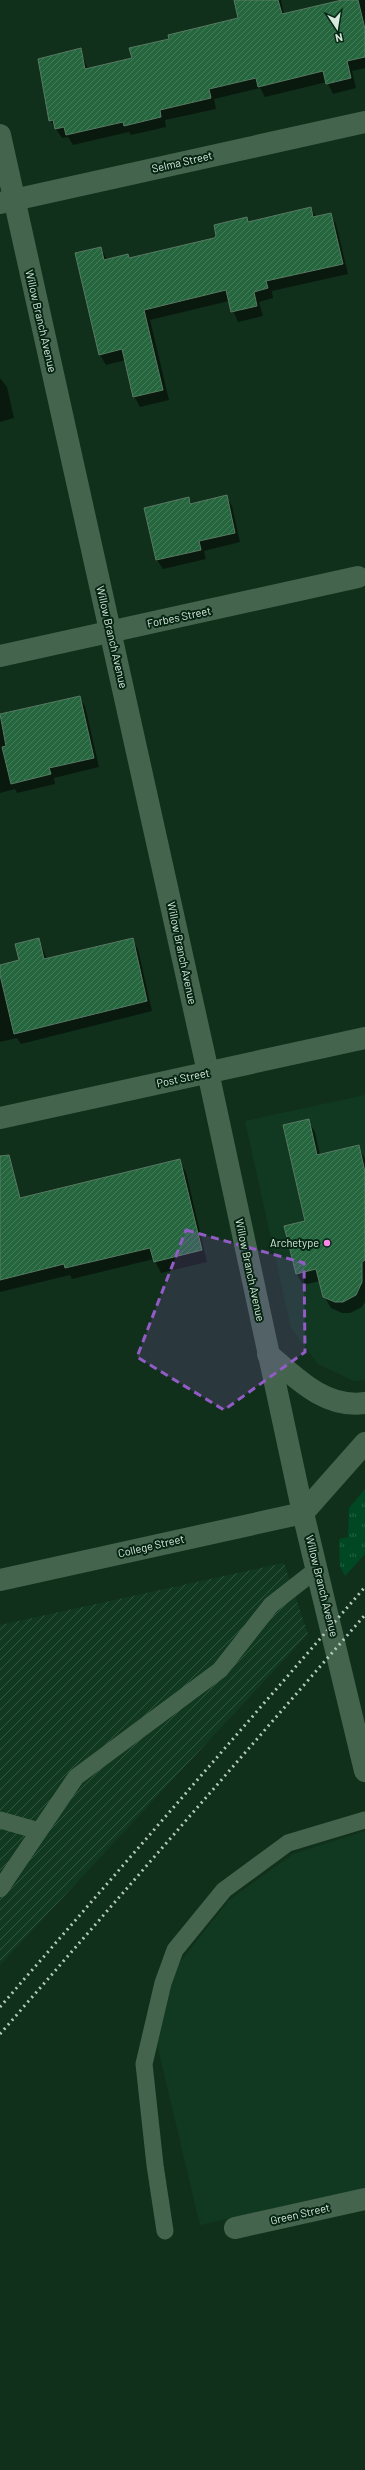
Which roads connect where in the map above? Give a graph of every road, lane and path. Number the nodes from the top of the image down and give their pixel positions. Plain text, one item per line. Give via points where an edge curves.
1 (365, 122) edge
2 (0, 135) edge
3 (7, 201) edge
4 (358, 577) dead end
5 (111, 632) junction
6 (0, 656) edge
7 (365, 1038) edge
8 (208, 1072) junction
9 (0, 1118) edge
10 (268, 1354) junction
11 (365, 1403) edge
12 (365, 1443) edge
13 (303, 1513) junction
14 (317, 1568) junction
15 (0, 1580) edge
16 (365, 1771) edge
17 (0, 1820) edge
18 (365, 1820) edge
19 (40, 1831) junction
20 (0, 1889) edge
21 (365, 2199) edge
22 (235, 2228) dead end
23 (165, 2231) dead end

1 - 3 street, Selma Street
2 - 3 street, Willow Branch Avenue
3 - 5 street, Willow Branch Avenue
4 - 5 street, Forbes Street
5 - 6 street, Forbes Street
5 - 8 street, Willow Branch Avenue
7 - 8 street, Post Street
8 - 9 street, Post Street
8 - 10 street, Willow Branch Avenue
10 - 11 street via 309,1388 335,1401
10 - 13 street, Willow Branch Avenue
12 - 13 street
13 - 14 street, Willow Branch Avenue
13 - 15 street, College Street
14 - 16 street, Willow Branch Avenue
14 - 19 lane via 271,1605 220,1670 76,1777
17 - 19 lane
18 - 23 lane via 288,1843 224,1890 175,1950 163,1983 144,2064 154,2165
19 - 20 lane
21 - 22 street, Green Street

